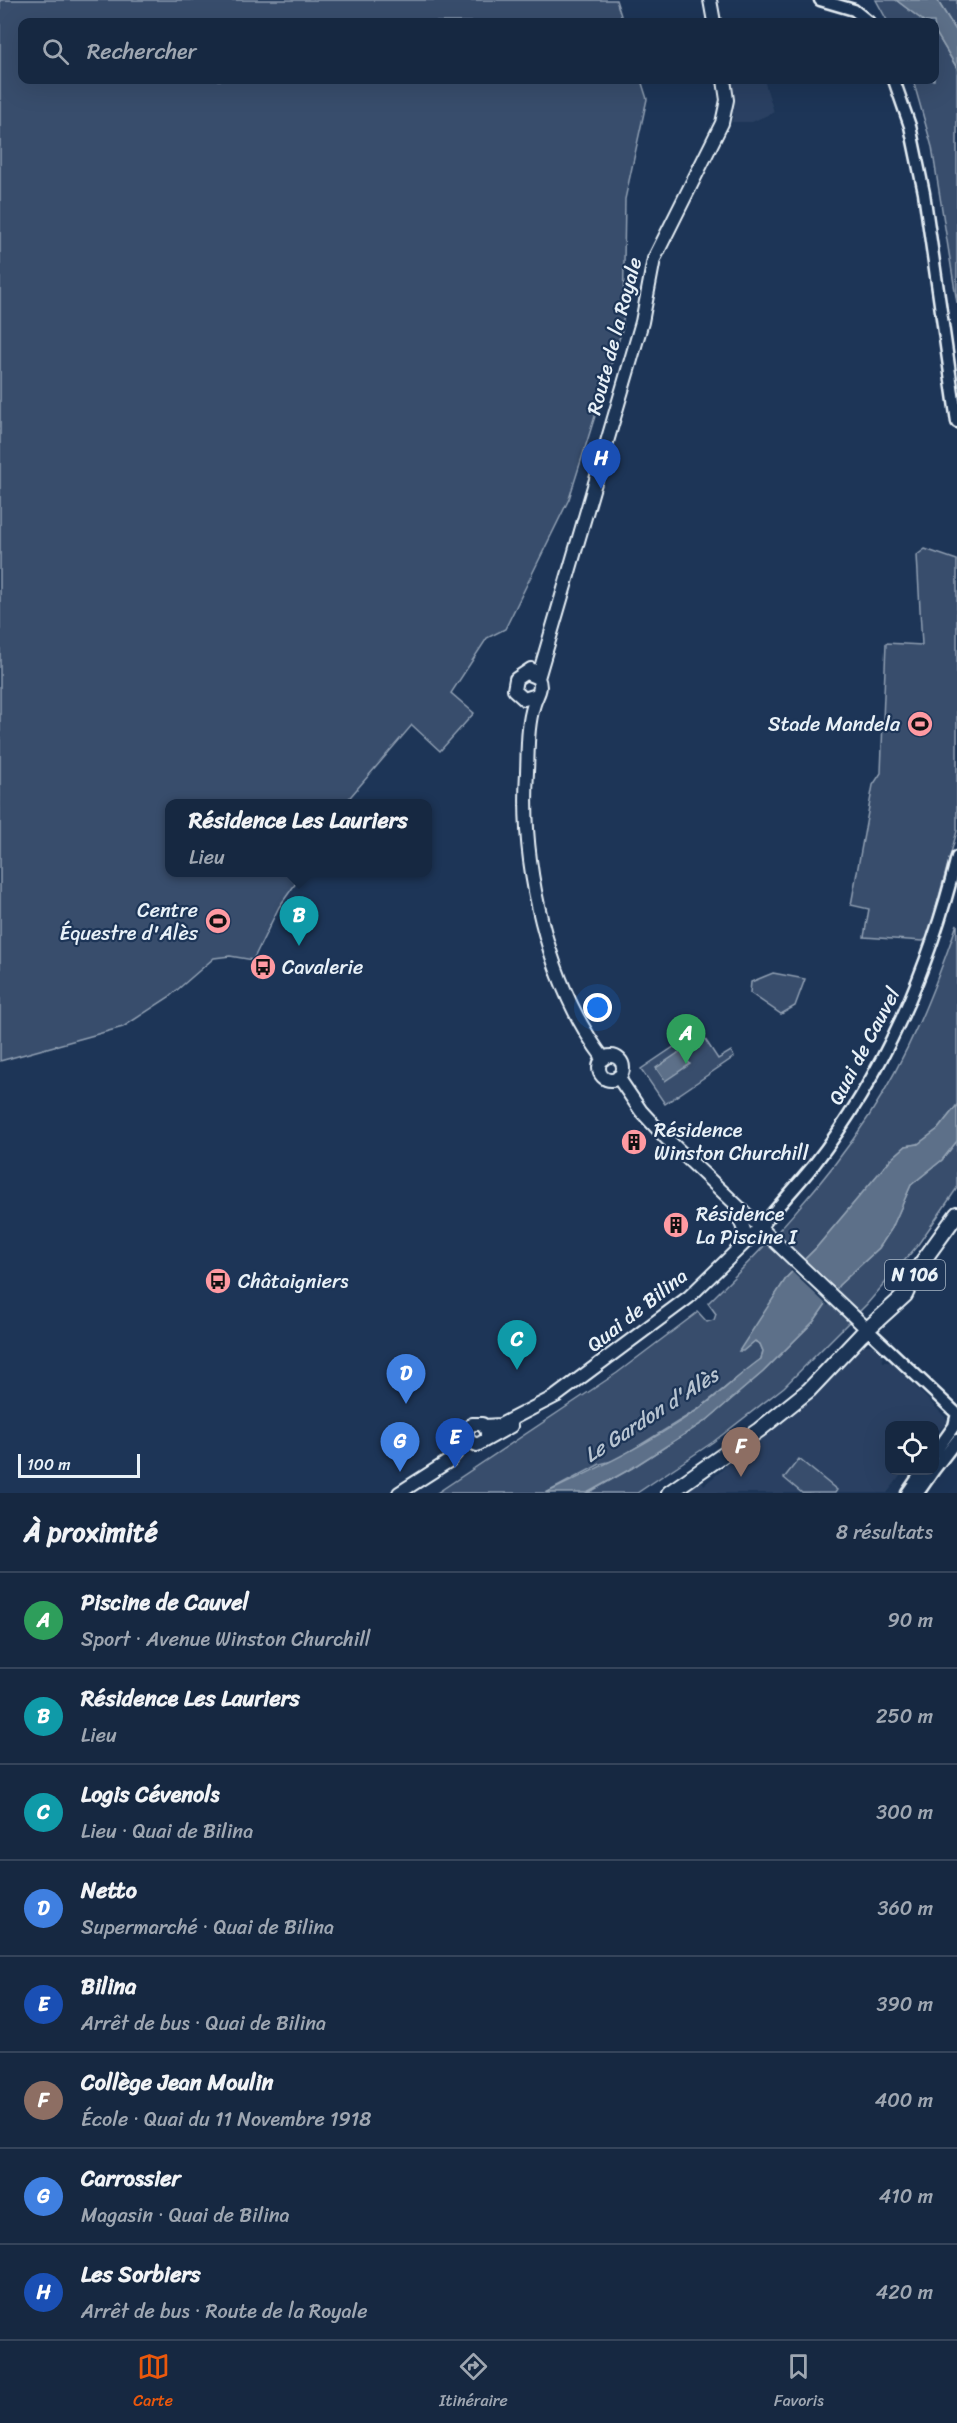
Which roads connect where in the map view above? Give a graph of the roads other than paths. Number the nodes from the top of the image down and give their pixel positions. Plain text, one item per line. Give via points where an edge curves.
1 (710, 0) edge
2 (820, 0) edge
3 (713, 18) edge
4 (864, 18) edge
5 (725, 84) edge
6 (895, 84) edge
7 (957, 422) edge
8 (548, 646) junction
9 (526, 673) junction
10 (538, 678) junction
11 (537, 695) junction
12 (524, 699) junction
13 (532, 714) junction
14 (957, 857) edge
15 (731, 1201) junction
16 (957, 1214) edge
17 (763, 1232) junction
18 (740, 1247) junction
19 (863, 1326) junction
20 (957, 1413) edge
21 (956, 1428) edge
22 (485, 1432) junction
23 (957, 1440) edge
24 (470, 1442) junction
25 (939, 1448) edge
26 (939, 1463) edge
27 (920, 1475) edge
28 (931, 1475) edge
29 (399, 1493) edge
30 (410, 1493) edge
31 (669, 1493) edge
32 (907, 1493) edge
33 (918, 1493) edge

1 - 3 main road
2 - 4 street via 855,10
5 - 8 main road, Route de la Royale via 727,100 722,123 654,259 642,322
6 - 7 street via 910,126 922,183
8 - 9 main road, Route de la Royale
8 - 10 main road, Route de la Royale
9 - 10 main road
9 - 12 main road via 519,675 513,686
10 - 11 main road via 541,688
11 - 12 main road
11 - 13 main road
12 - 13 main road
13 - 15 main road via 526,813 536,890 557,970 604,1059 599,1067 601,1073 609,1079 618,1077 641,1111
14 - 17 street, Quai de Cauvel via 931,949 876,1067 813,1165
15 - 17 main road
15 - 18 main road via 743,1225
16 - 19 main road, N 106 via 918,1268 906,1295
17 - 18 main road, Quai de Bilina
17 - 19 main road
18 - 22 main road, Quai de Bilina via 660,1320 556,1396
19 - 20 street
19 - 31 main road, N 106 via 809,1390
20 - 21 street
21 - 25 street
22 - 24 main road via 480,1445
22 - 24 main road via 475,1423 466,1433
23 - 26 street
24 - 29 main road via 449,1461
24 - 30 main road via 459,1461
27 - 32 street
28 - 33 street

